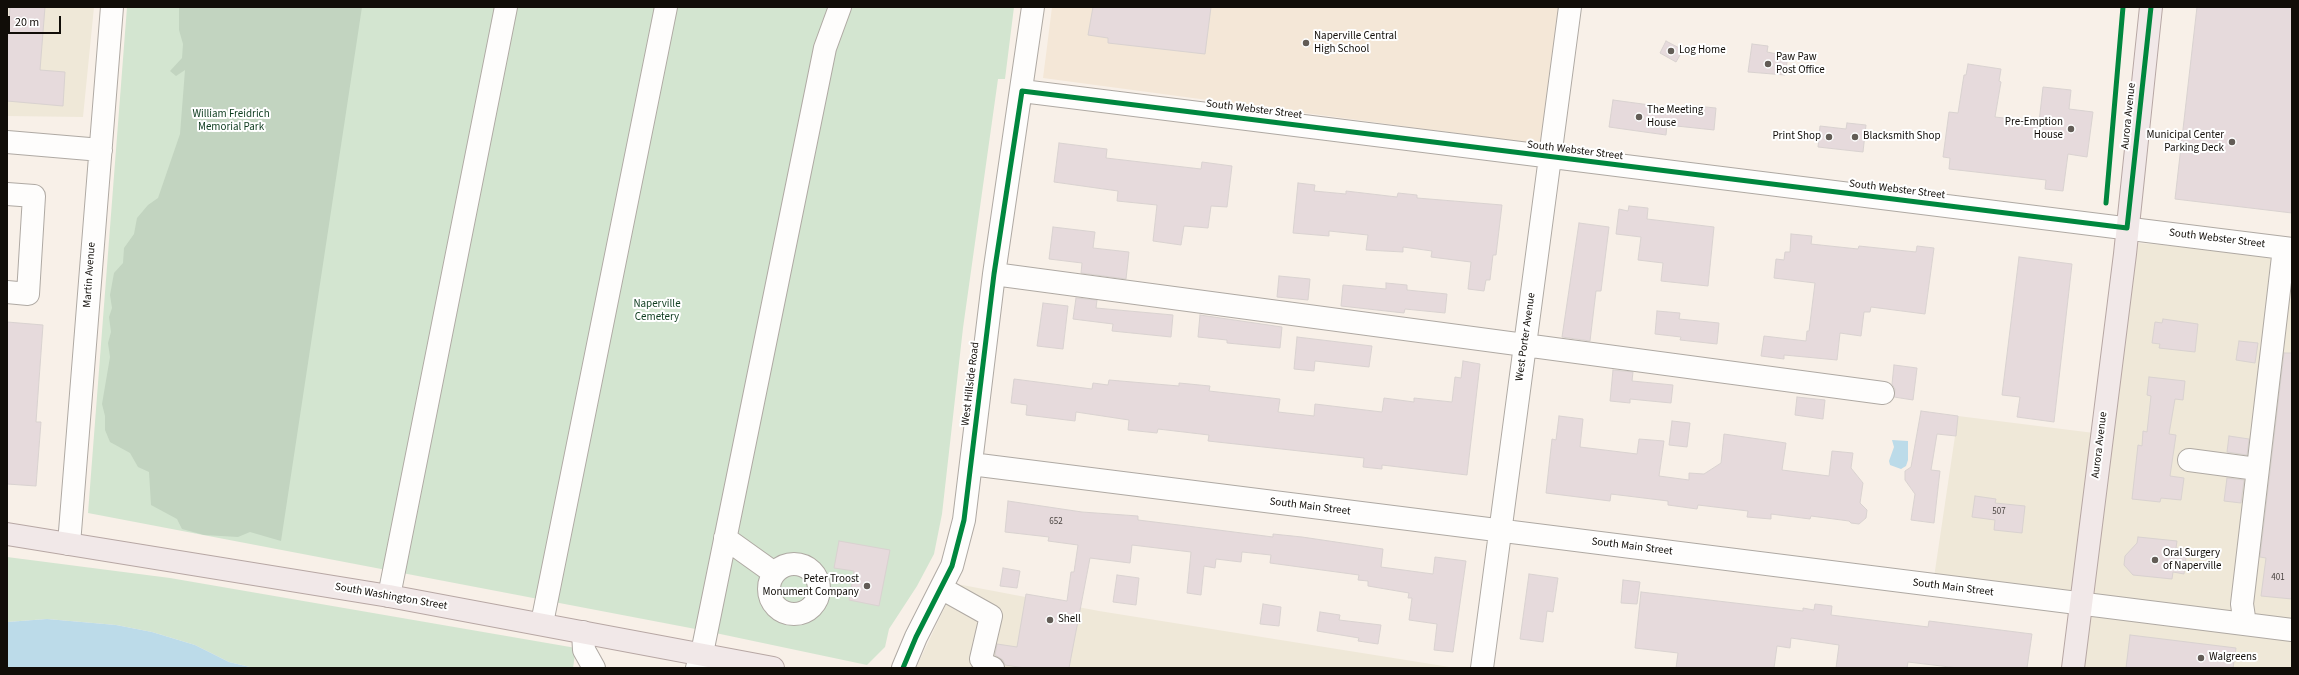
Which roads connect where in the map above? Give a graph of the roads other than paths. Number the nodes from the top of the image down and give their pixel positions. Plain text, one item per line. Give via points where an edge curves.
1 (112, 7) edge
2 (506, 7) edge
3 (666, 7) edge
4 (1032, 7) edge
5 (1570, 7) edge
6 (2151, 7) edge
7 (837, 8) edge
8 (1022, 92) junction
9 (7, 142) edge
10 (101, 150) junction
11 (1550, 158) junction
12 (7, 194) edge
13 (2127, 228) junction
14 (2288, 249) edge
15 (994, 274) junction
16 (7, 292) edge
17 (1525, 345) junction
18 (1883, 393) dead end
19 (2189, 460) dead end
20 (971, 464) junction
21 (2257, 469) junction
22 (1501, 531) junction
23 (7, 534) edge
24 (726, 538) junction
25 (69, 544) junction
26 (774, 573) dead end
27 (941, 588) junction
28 (389, 596) junction
29 (2080, 604) junction
30 (542, 624) junction
31 (2245, 624) junction
32 (2292, 630) edge
33 (583, 632) junction
34 (700, 661) edge
35 (730, 663) edge
36 (594, 668) edge
37 (773, 668) edge
38 (903, 668) edge
39 (993, 668) edge
40 (1482, 668) edge
41 (2072, 668) edge

1 - 10 street, Martin Avenue
2 - 28 street
3 - 30 street
4 - 8 street, West Hillside Road
5 - 11 street, West Porter Avenue
6 - 13 main road, Aurora Avenue
7 - 24 street via 825,48
8 - 11 street, South Webster Street
8 - 15 street, West Hillside Road
9 - 10 street
10 - 25 street, Martin Avenue
11 - 13 street, South Webster Street
11 - 17 street, West Porter Avenue
12 - 16 street via 34,196 28,294
13 - 14 street, South Webster Street
13 - 29 main road, Aurora Avenue
14 - 21 street
15 - 17 street
15 - 20 street, West Hillside Road
17 - 18 street
17 - 22 street, West Porter Avenue
19 - 21 street
20 - 22 street, South Main Street
20 - 27 street, West Hillside Road via 964,520 952,566
21 - 31 street via 2242,604
22 - 29 street, South Main Street
22 - 40 street, West Porter Avenue
23 - 25 main road, South Washington Street
24 - 26 street
24 - 34 street
25 - 28 main road, South Washington Street
27 - 38 street, West Hillside Road
27 - 39 street via 991,616 981,659
28 - 30 main road, South Washington Street
29 - 31 street, South Main Street
29 - 41 main road, Aurora Avenue
30 - 33 main road, South Washington Street
31 - 32 street, South Main Street
33 - 34 main road, South Washington Street
33 - 36 street via 584,650
34 - 35 main road, South Washington Street
35 - 37 main road, South Washington Street

